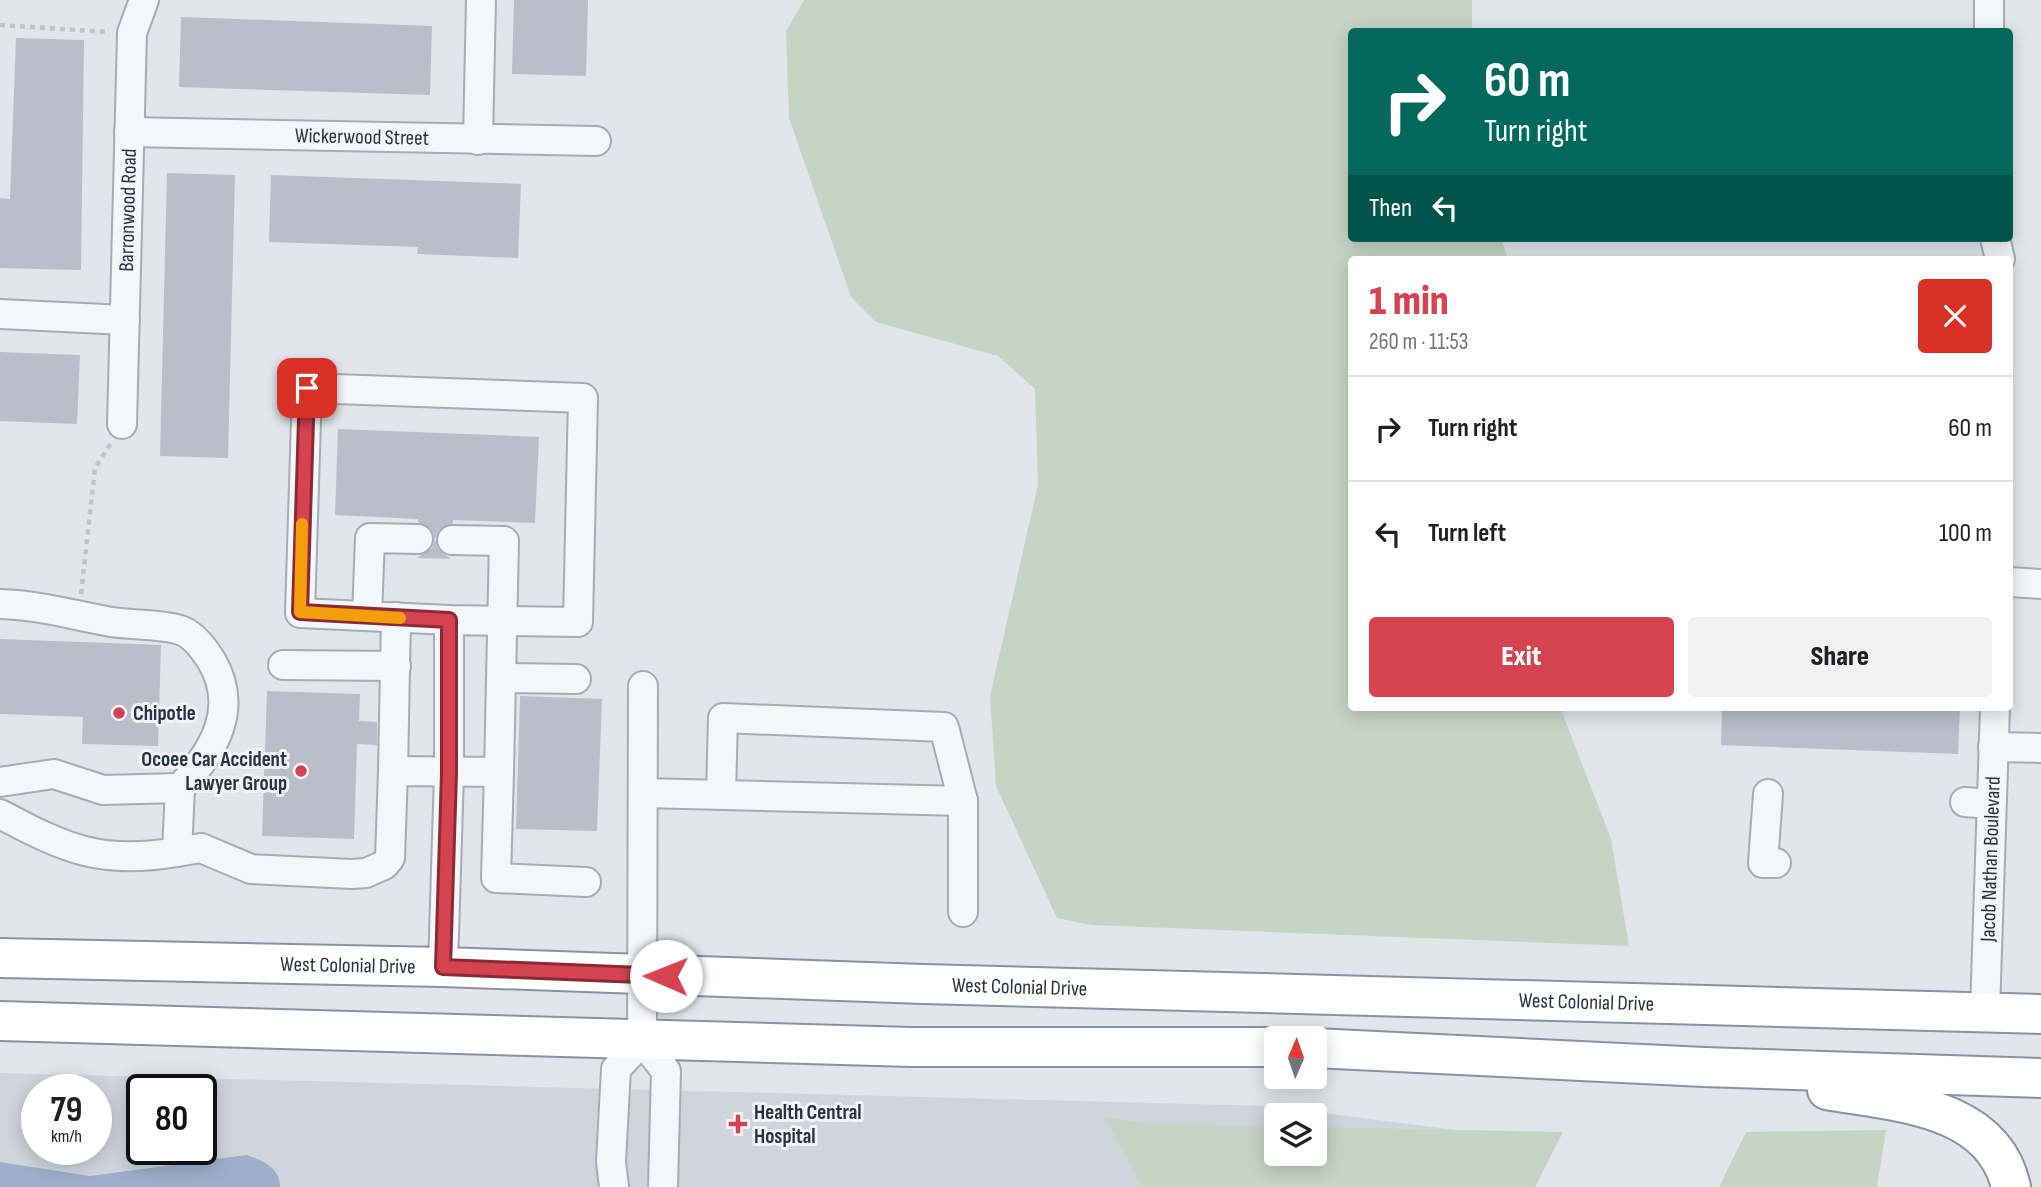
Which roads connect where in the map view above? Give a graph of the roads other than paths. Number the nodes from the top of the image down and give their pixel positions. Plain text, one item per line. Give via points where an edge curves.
1 (144, 0) edge
2 (481, 0) edge
3 (1989, 0) edge
4 (1989, 28) edge
5 (129, 132) junction
6 (478, 140) junction
7 (596, 141) dead end
8 (0, 314) edge
9 (125, 320) junction
10 (122, 425) road end
11 (418, 539) dead end
12 (452, 540) dead end
13 (2013, 582) edge
14 (2041, 584) edge
15 (0, 604) edge
16 (367, 616) junction
17 (396, 617) junction
18 (449, 620) junction
19 (503, 621) junction
20 (283, 665) dead end
21 (396, 666) junction
22 (501, 678) junction
23 (576, 679) dead end
24 (643, 686) dead end
25 (1995, 711) edge
26 (1993, 747) junction
27 (2041, 748) edge
28 (393, 771) junction
29 (499, 772) junction
30 (449, 773) junction
31 (0, 782) edge
32 (180, 788) junction
33 (643, 793) junction
34 (721, 794) junction
35 (1768, 794) dead end
36 (962, 801) junction
37 (0, 814) edge
38 (177, 852) junction
39 (1776, 863) dead end
40 (586, 882) dead end
41 (964, 912) dead end
42 (0, 958) edge
43 (443, 967) junction
44 (643, 975) junction
45 (1984, 1012) junction
46 (2041, 1014) edge
47 (0, 1021) edge
48 (642, 1041) junction
49 (1264, 1047) edge
50 (1327, 1049) edge
51 (1704, 1067) junction
52 (2041, 1078) edge
53 (614, 1187) edge
54 (663, 1187) edge
55 (2011, 1187) edge

1 - 5 street, Barronwood Road via 132,33
2 - 6 street
3 - 4 street
5 - 6 street, Wickerwood Street
5 - 9 street, Barronwood Road
6 - 7 street, Wickerwood Street
8 - 9 street
9 - 10 street, Barronwood Road
11 - 16 street via 370,538
12 - 19 street via 504,541
13 - 14 street
15 - 32 street via 182,631 197,642 219,673 225,708 214,745
16 - 17 street
16 - 19 street via 300,612 307,388 583,398 578,622
17 - 18 street
17 - 21 street
18 - 19 street
18 - 30 street
19 - 22 street
20 - 21 street
21 - 28 street
22 - 23 street
22 - 29 street
24 - 33 street
25 - 26 street, Jacob Nathan Boulevard
26 - 27 street
26 - 45 street, Jacob Nathan Boulevard via 1978,803
28 - 30 street
28 - 38 street via 390,858 366,873 251,869 201,848
29 - 30 street
29 - 40 street via 496,878
30 - 43 street
31 - 32 street via 54,774 103,790
32 - 38 street
33 - 34 street
33 - 44 street
34 - 36 street
34 - 36 street via 723,718 944,727
35 - 39 street via 1763,863
36 - 41 street
37 - 38 street via 81,852 144,858
42 - 43 highway, West Colonial Drive
43 - 44 highway, West Colonial Drive
44 - 45 highway, West Colonial Drive
44 - 48 street
45 - 46 highway, West Colonial Drive
47 - 48 highway
48 - 49 highway
48 - 53 street via 616,1069
48 - 54 street via 666,1071
50 - 51 highway
51 - 52 highway
51 - 55 highway via 1938,1112 1982,1136 2002,1162

